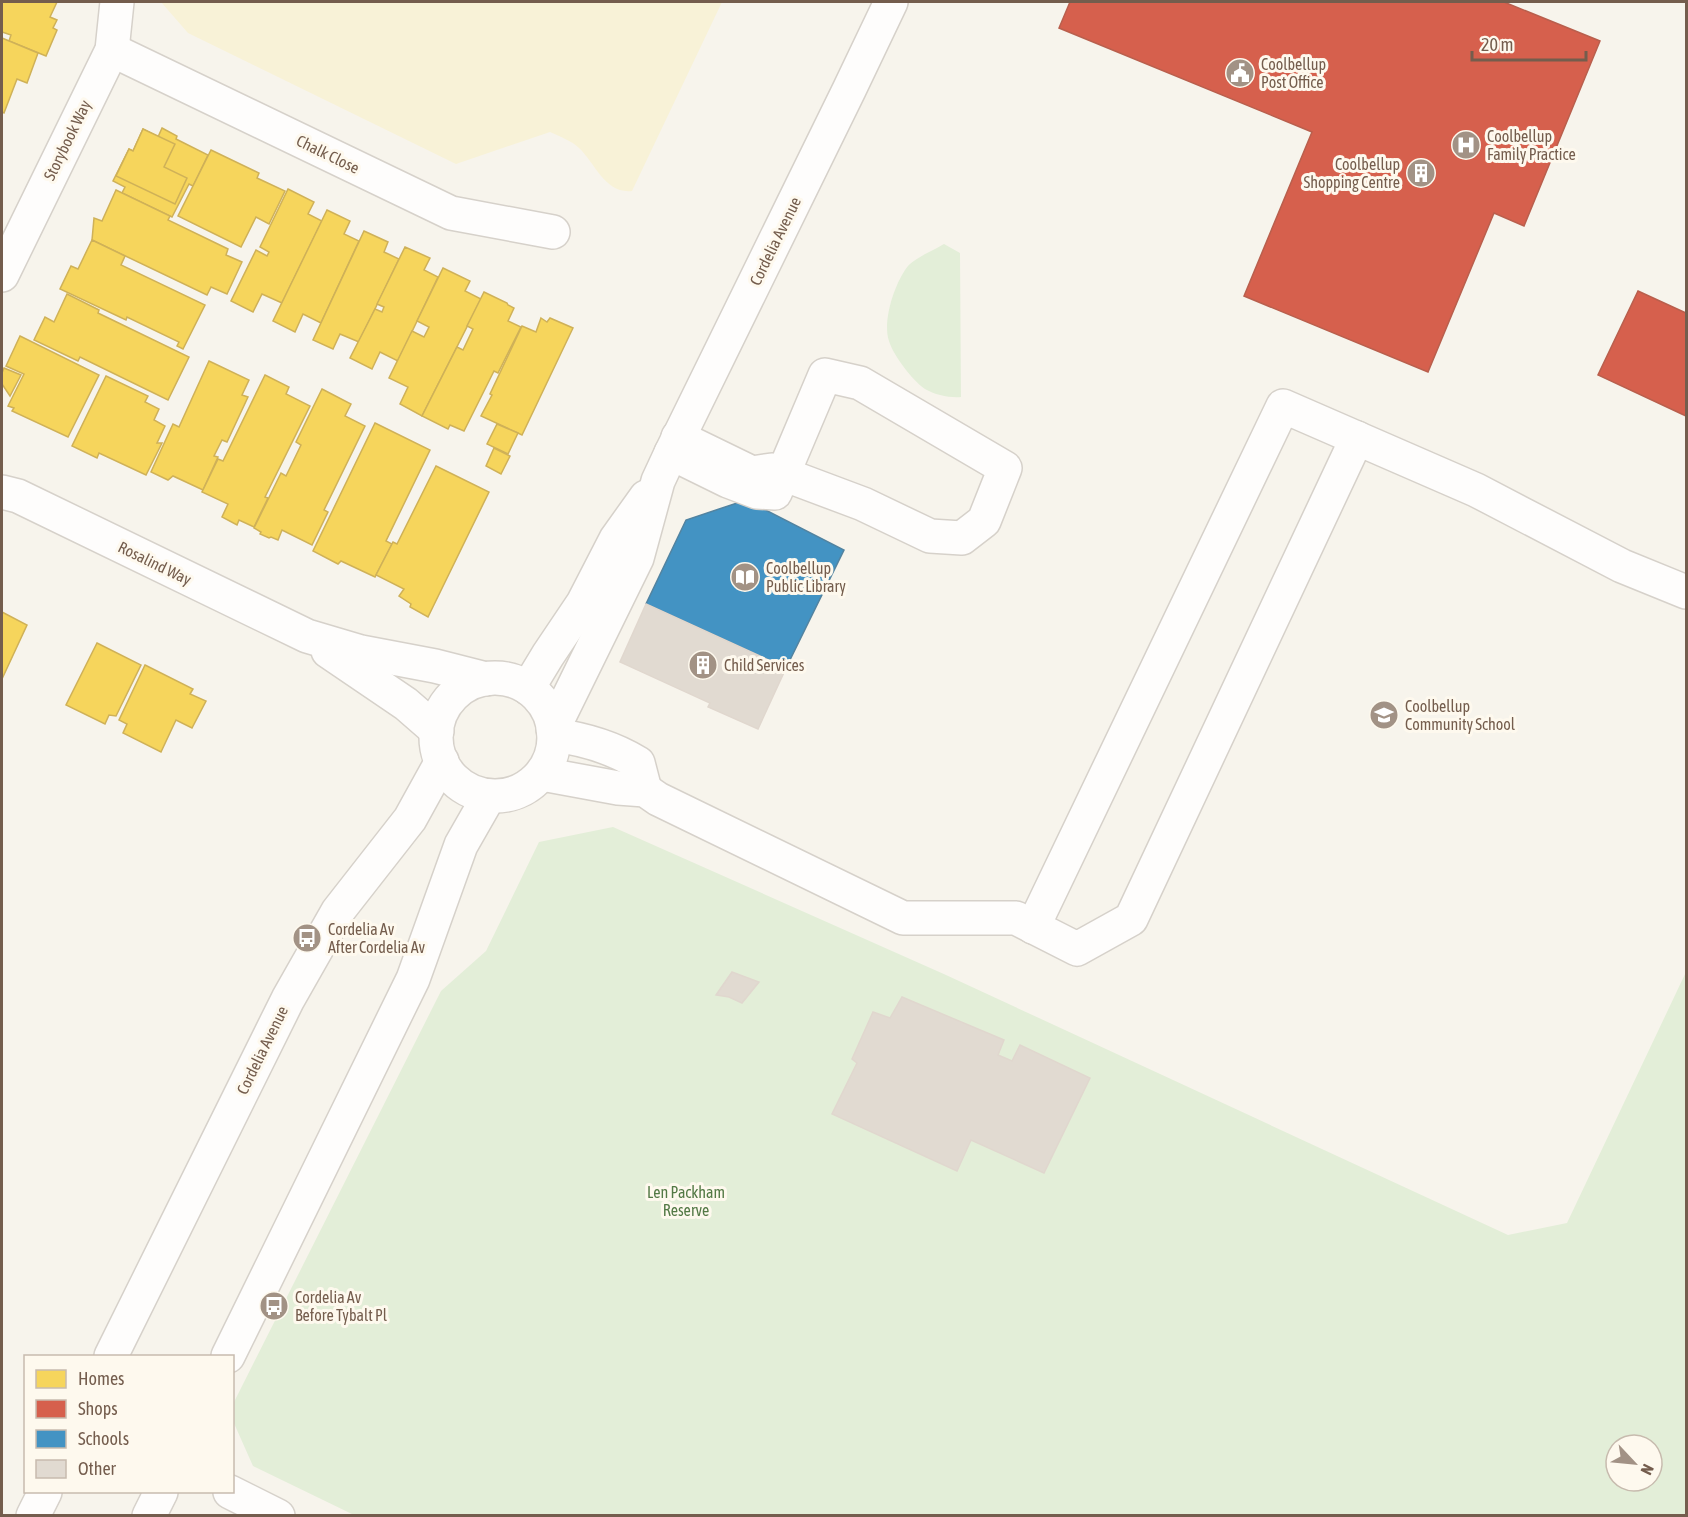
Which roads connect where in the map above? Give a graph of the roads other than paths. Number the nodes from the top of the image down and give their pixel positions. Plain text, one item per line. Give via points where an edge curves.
1 (117, 2) edge
2 (891, 2) edge
3 (112, 50) junction
4 (553, 232) dead end
5 (2, 275) edge
6 (1357, 438) junction
7 (669, 457) junction
8 (783, 474) junction
9 (2, 492) edge
10 (1686, 592) edge
11 (307, 636) junction
12 (486, 679) junction
13 (528, 688) junction
14 (554, 732) junction
15 (439, 746) junction
16 (542, 774) junction
17 (645, 790) junction
18 (489, 795) junction
19 (1033, 927) junction
20 (111, 1355) edge
21 (228, 1355) edge
22 (44, 1493) edge
23 (160, 1493) edge
24 (234, 1493) edge
25 (33, 1515) edge
26 (149, 1515) edge
27 (278, 1515) edge

1 - 3 street, Storybook Way
2 - 7 street, Cordelia Avenue
3 - 4 street, Chalk Close via 451,213
3 - 5 street, Storybook Way
6 - 10 street via 1476,490 1622,566
6 - 19 street via 1131,919 1077,950
6 - 19 street via 1282,406
7 - 8 street via 752,473 772,470
7 - 13 street
7 - 14 street via 637,558
8 - 8 street via 863,504 930,536 962,538 984,521 1005,468 860,382 825,375
9 - 11 street, Rosalind Way via 18,496
11 - 12 street
11 - 15 street via 406,704
12 - 13 street via 501,678
12 - 15 street via 468,685 452,697 441,713
13 - 14 street via 542,700
14 - 16 street via 552,753
14 - 17 street via 624,754 638,763
15 - 18 street via 450,775 461,785
15 - 20 street, Cordelia Avenue via 410,819 338,911 288,999
16 - 17 street
16 - 18 street via 524,789 501,796
17 - 19 street via 903,918 1016,918
18 - 21 street via 461,845 413,979
22 - 25 street
23 - 26 street
24 - 27 street

